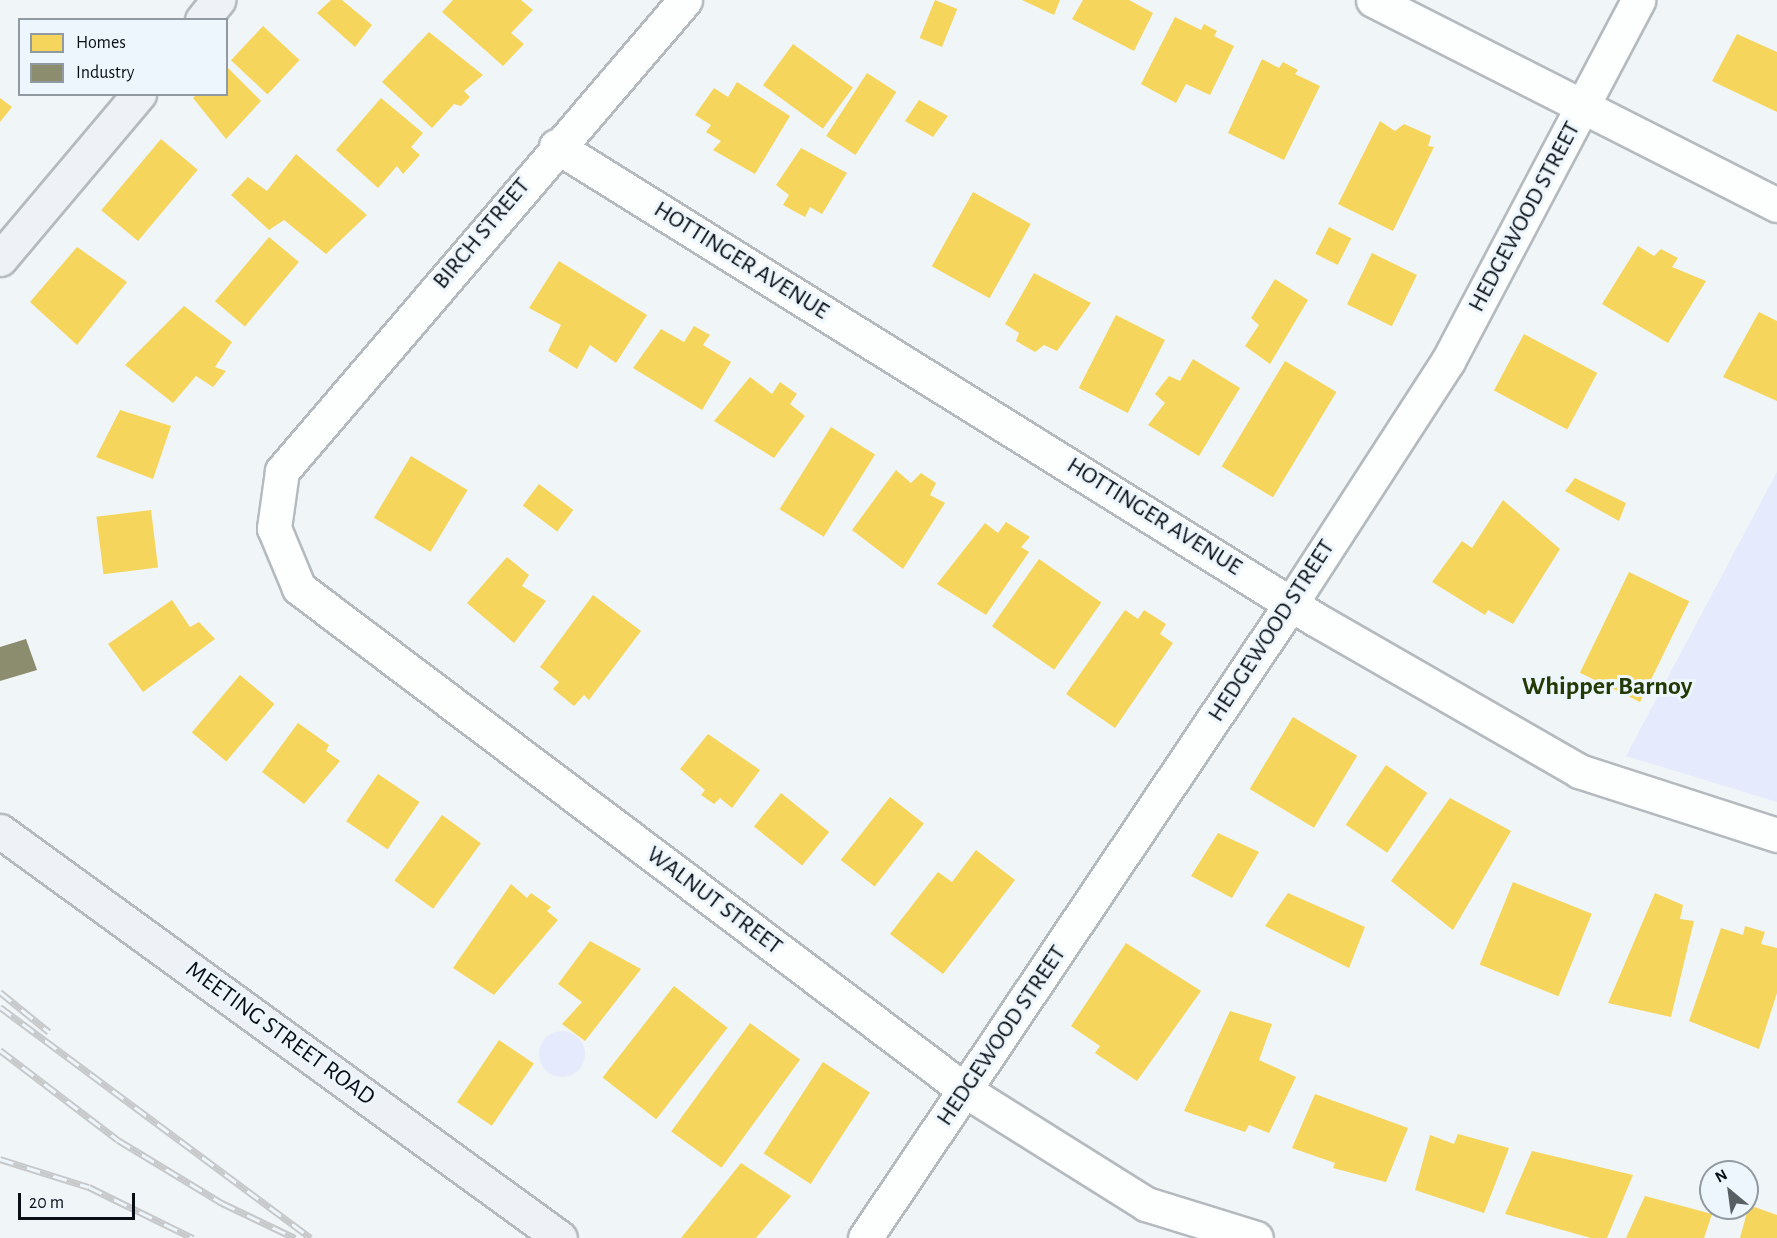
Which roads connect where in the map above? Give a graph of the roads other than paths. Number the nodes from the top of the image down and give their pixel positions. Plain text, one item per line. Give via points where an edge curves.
1 (218, 0) edge
2 (685, 0) edge
3 (1373, 0) edge
4 (1638, 0) edge
5 (204, 18) edge
6 (137, 96) edge
7 (1585, 105) junction
8 (556, 146) junction
9 (1777, 205) edge
10 (0, 259) edge
11 (282, 471) joint
12 (1292, 602) junction
13 (0, 831) edge
14 (1777, 835) edge
15 (966, 1091) junction
16 (560, 1238) edge
17 (865, 1238) edge
18 (1256, 1238) edge

1 - 5 street
2 - 8 street, BIRCH STREET
3 - 7 street
4 - 7 street, HEDGEWOOD STREET
6 - 10 street
7 - 9 street
7 - 12 street, HEDGEWOOD STREET via 1448,361
8 - 11 street, BIRCH STREET
8 - 12 street, HOTTINGER AVENUE
11 - 15 street, WALNUT STREET via 274,528 299,588
12 - 14 street, HOTTINGER AVENUE via 1579,771
12 - 15 street, HEDGEWOOD STREET
13 - 16 street, MEETING STREET ROAD
15 - 17 street, HEDGEWOOD STREET
15 - 18 street, WALNUT STREET via 1146,1204

